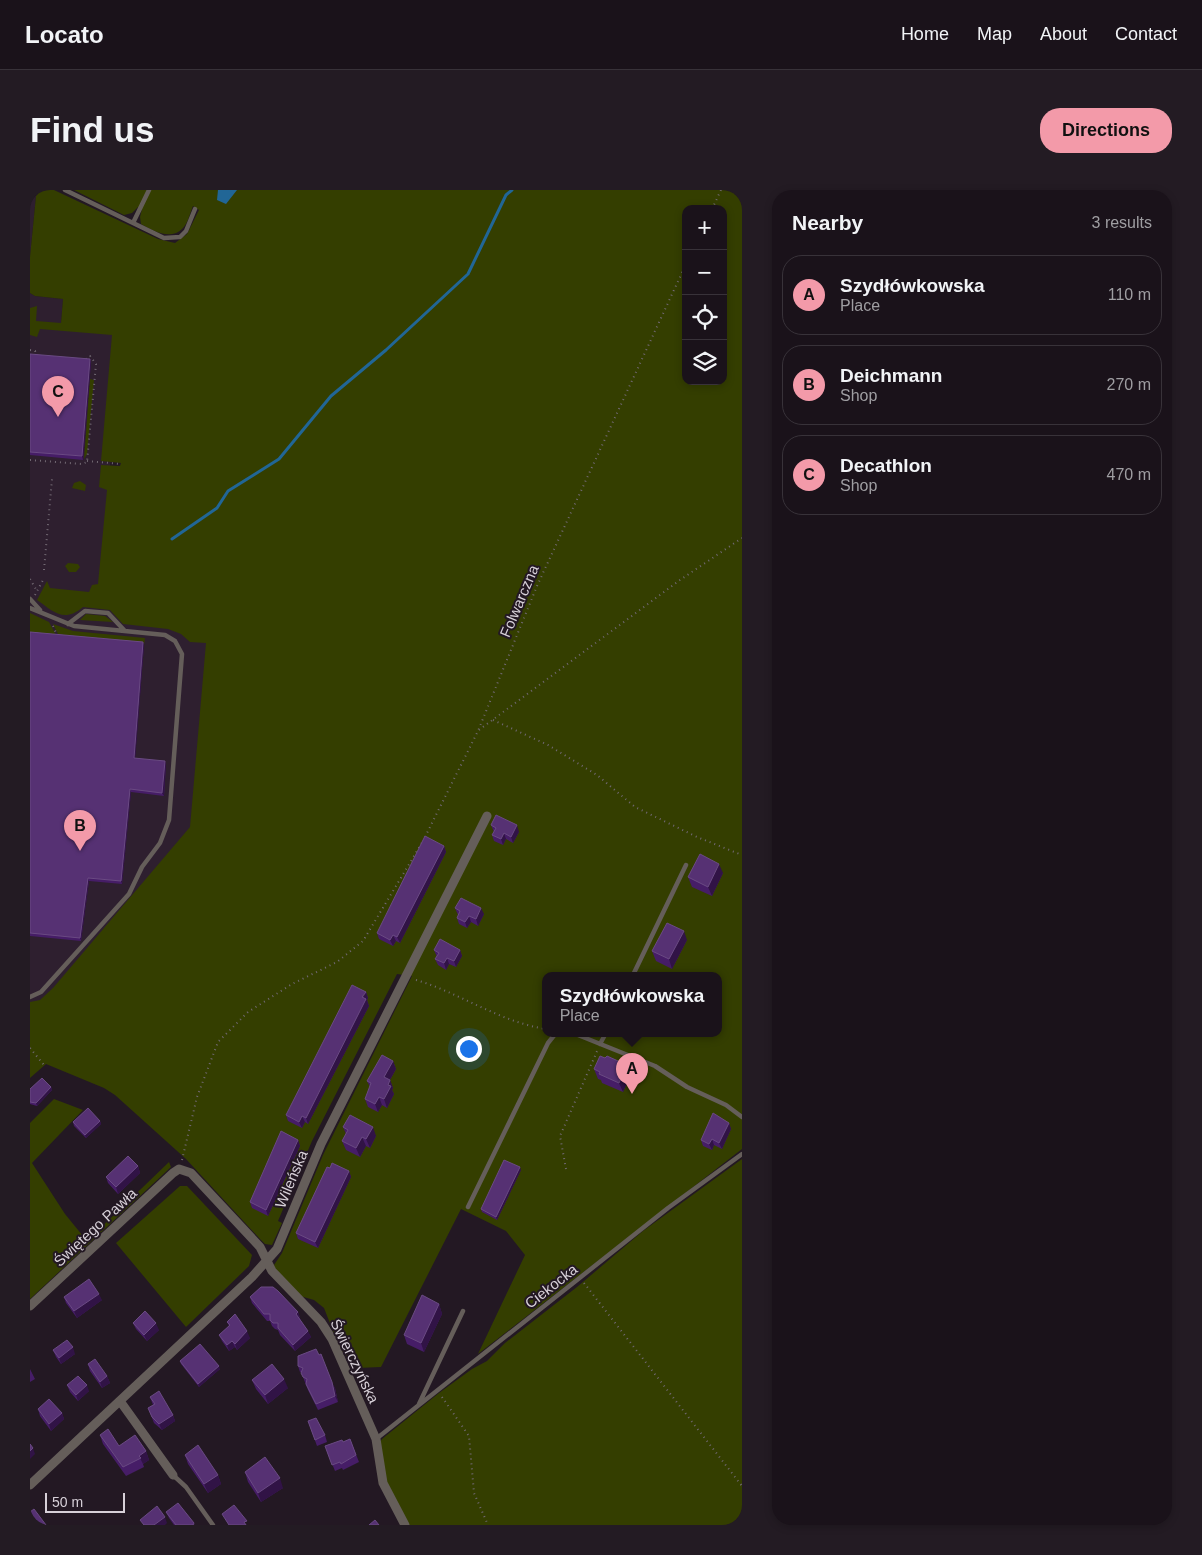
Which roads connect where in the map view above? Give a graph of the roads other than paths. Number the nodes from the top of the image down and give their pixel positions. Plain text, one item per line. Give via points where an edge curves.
1 (65, 190) edge
2 (149, 190) edge
3 (196, 209) dead end
4 (133, 223) junction
5 (32, 598) edge
6 (30, 608) edge
7 (41, 611) junction
8 (68, 624) junction
9 (124, 630) junction
10 (487, 816) dead end
11 (686, 865) dead end
12 (634, 972) edge
13 (30, 997) edge
14 (553, 1037) edge
15 (583, 1037) edge
16 (604, 1037) edge
17 (600, 1044) junction
18 (742, 1117) edge
19 (742, 1154) edge
20 (179, 1170) joint
21 (468, 1207) dead end
22 (266, 1260) junction
23 (30, 1306) edge
24 (463, 1311) dead end
25 (120, 1401) junction
26 (419, 1405) junction
27 (376, 1439) junction
28 (173, 1475) joint
29 (30, 1485) edge
30 (213, 1525) edge
31 (406, 1525) edge

1 - 4 lane
2 - 4 lane
3 - 4 lane via 186,231 172,239
5 - 7 lane
6 - 7 lane
7 - 8 lane
8 - 9 lane
8 - 9 lane via 86,611 108,613
9 - 13 lane via 171,637 182,654 166,832 129,894 42,992
10 - 22 street, Wileńska via 321,1144 276,1249
11 - 12 lane
14 - 21 lane
15 - 17 lane
16 - 17 lane
17 - 18 lane via 666,1072
19 - 26 lane, Ciekocka via 668,1208
20 - 22 street, Świerczyńska via 191,1173 260,1247
20 - 23 street, Świętego Pawła
22 - 25 street, Wileńska via 252,1277
22 - 27 street, Świerczyńska via 332,1339
24 - 26 lane
25 - 28 street
25 - 29 street, Wileńska
26 - 27 lane, Ciekocka
27 - 31 street, Świerczyńska via 383,1482
28 - 30 lane via 186,1486

